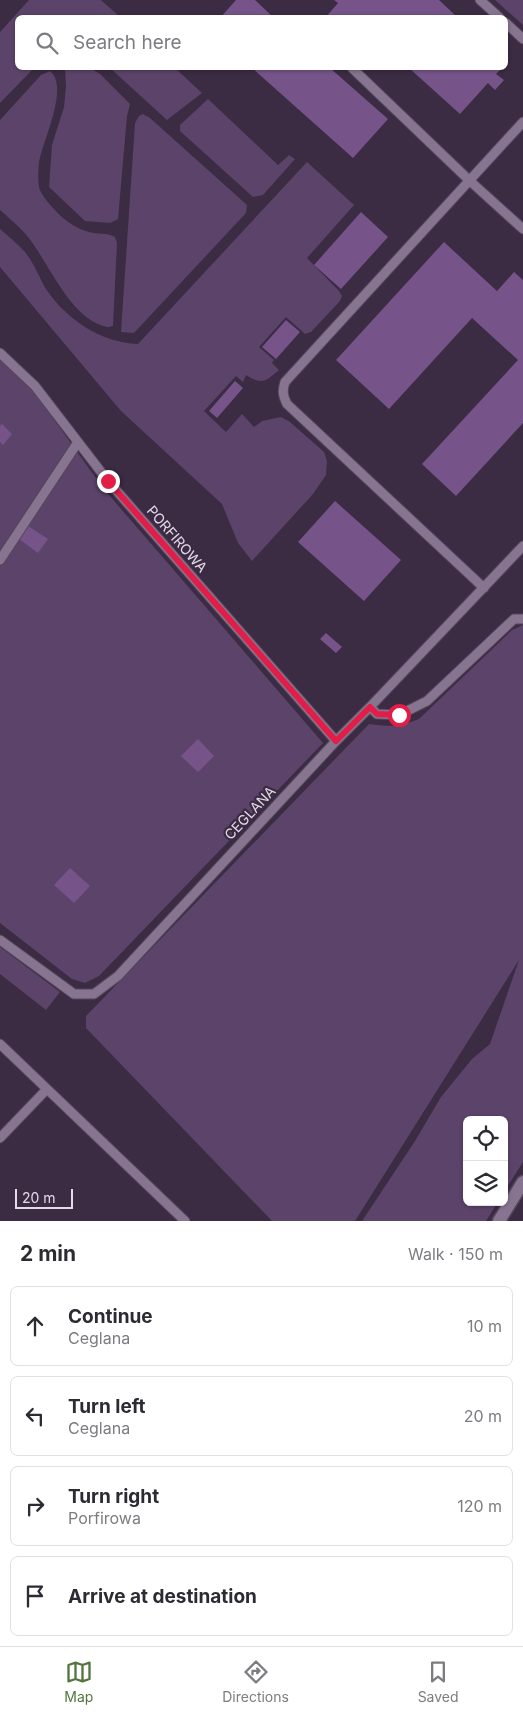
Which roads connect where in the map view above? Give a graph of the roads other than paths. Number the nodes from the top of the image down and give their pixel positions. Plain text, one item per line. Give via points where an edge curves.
1 (480, 0) edge
2 (497, 15) edge
3 (508, 25) edge
4 (523, 38) edge
5 (354, 70) edge
6 (523, 122) edge
7 (470, 180) junction
8 (523, 229) edge
9 (0, 353) edge
10 (78, 442) junction
11 (523, 546) edge
12 (0, 560) edge
13 (484, 588) junction
14 (523, 619) edge
15 (370, 707) junction
16 (336, 741) junction
17 (0, 940) edge
18 (0, 1044) edge
19 (47, 1089) junction
20 (0, 1138) edge
21 (523, 1182) edge
22 (185, 1221) edge
23 (499, 1221) edge

1 - 2 lane
3 - 4 lane
5 - 7 lane
6 - 7 lane
7 - 8 lane
7 - 13 lane via 285,382 283,396 287,404
9 - 10 lane, PORFIROWA via 35,386
10 - 12 lane
10 - 16 lane, PORFIROWA via 108,481
11 - 13 lane, CEGLANA
13 - 15 lane, CEGLANA
14 - 15 lane via 514,619 427,701 399,715 377,714
15 - 16 lane, CEGLANA
16 - 17 lane, CEGLANA via 118,976 94,994 74,994
18 - 19 lane
19 - 20 lane
19 - 22 lane
21 - 23 street

